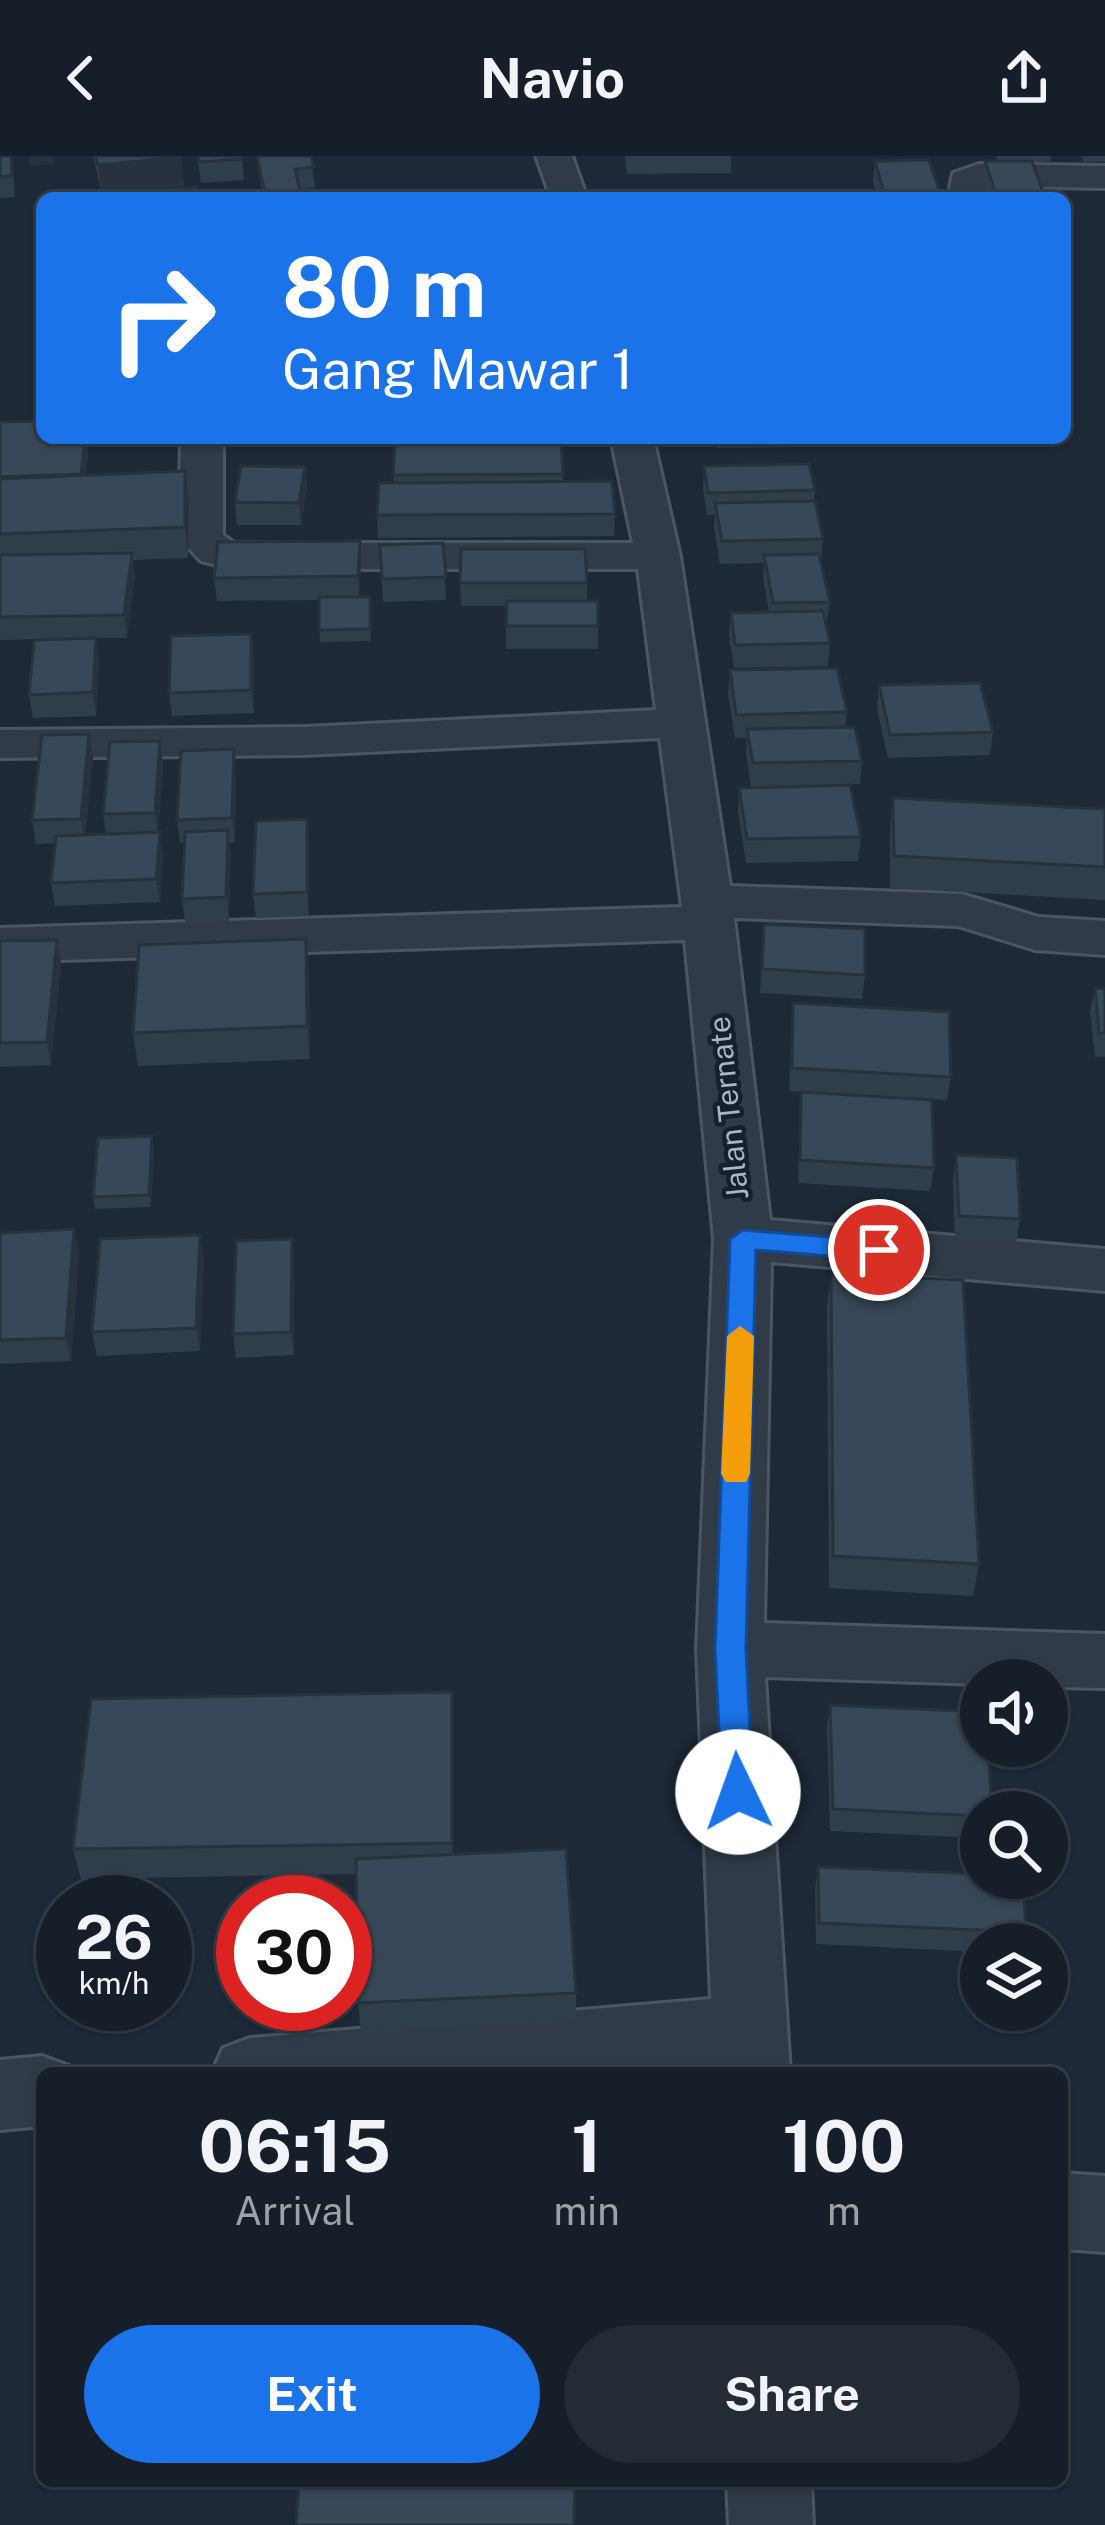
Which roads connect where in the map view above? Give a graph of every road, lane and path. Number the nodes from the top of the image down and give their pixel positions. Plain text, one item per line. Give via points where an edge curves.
1 (554, 156) edge
2 (1105, 177) edge
3 (567, 192) edge
4 (966, 192) edge
5 (202, 444) edge
6 (633, 444) edge
7 (658, 556) junction
8 (682, 723) junction
9 (0, 745) edge
10 (708, 912) junction
11 (1105, 938) edge
12 (0, 946) edge
13 (743, 1239) junction
14 (1105, 1270) edge
15 (730, 1649) junction
16 (1105, 1661) edge
17 (751, 2051) edge
18 (387, 2067) edge
19 (36, 2092) edge
20 (0, 2095) edge
21 (1068, 2211) edge
22 (1105, 2214) edge
23 (769, 2487) edge
24 (771, 2525) edge

1 - 3 street
2 - 4 street via 979,176 966,181
5 - 7 street via 201,538 216,552
6 - 7 street, Jalan Ternate
7 - 8 street, Jalan Ternate
8 - 9 street
8 - 10 street, Jalan Ternate
10 - 11 street via 962,910 1042,934
10 - 12 street
10 - 13 street, Jalan Ternate
13 - 14 street
13 - 15 street, Jalan Ternate
15 - 16 street
15 - 17 street, Jalan Ternate
17 - 18 street
19 - 20 street
21 - 22 street
23 - 24 street

